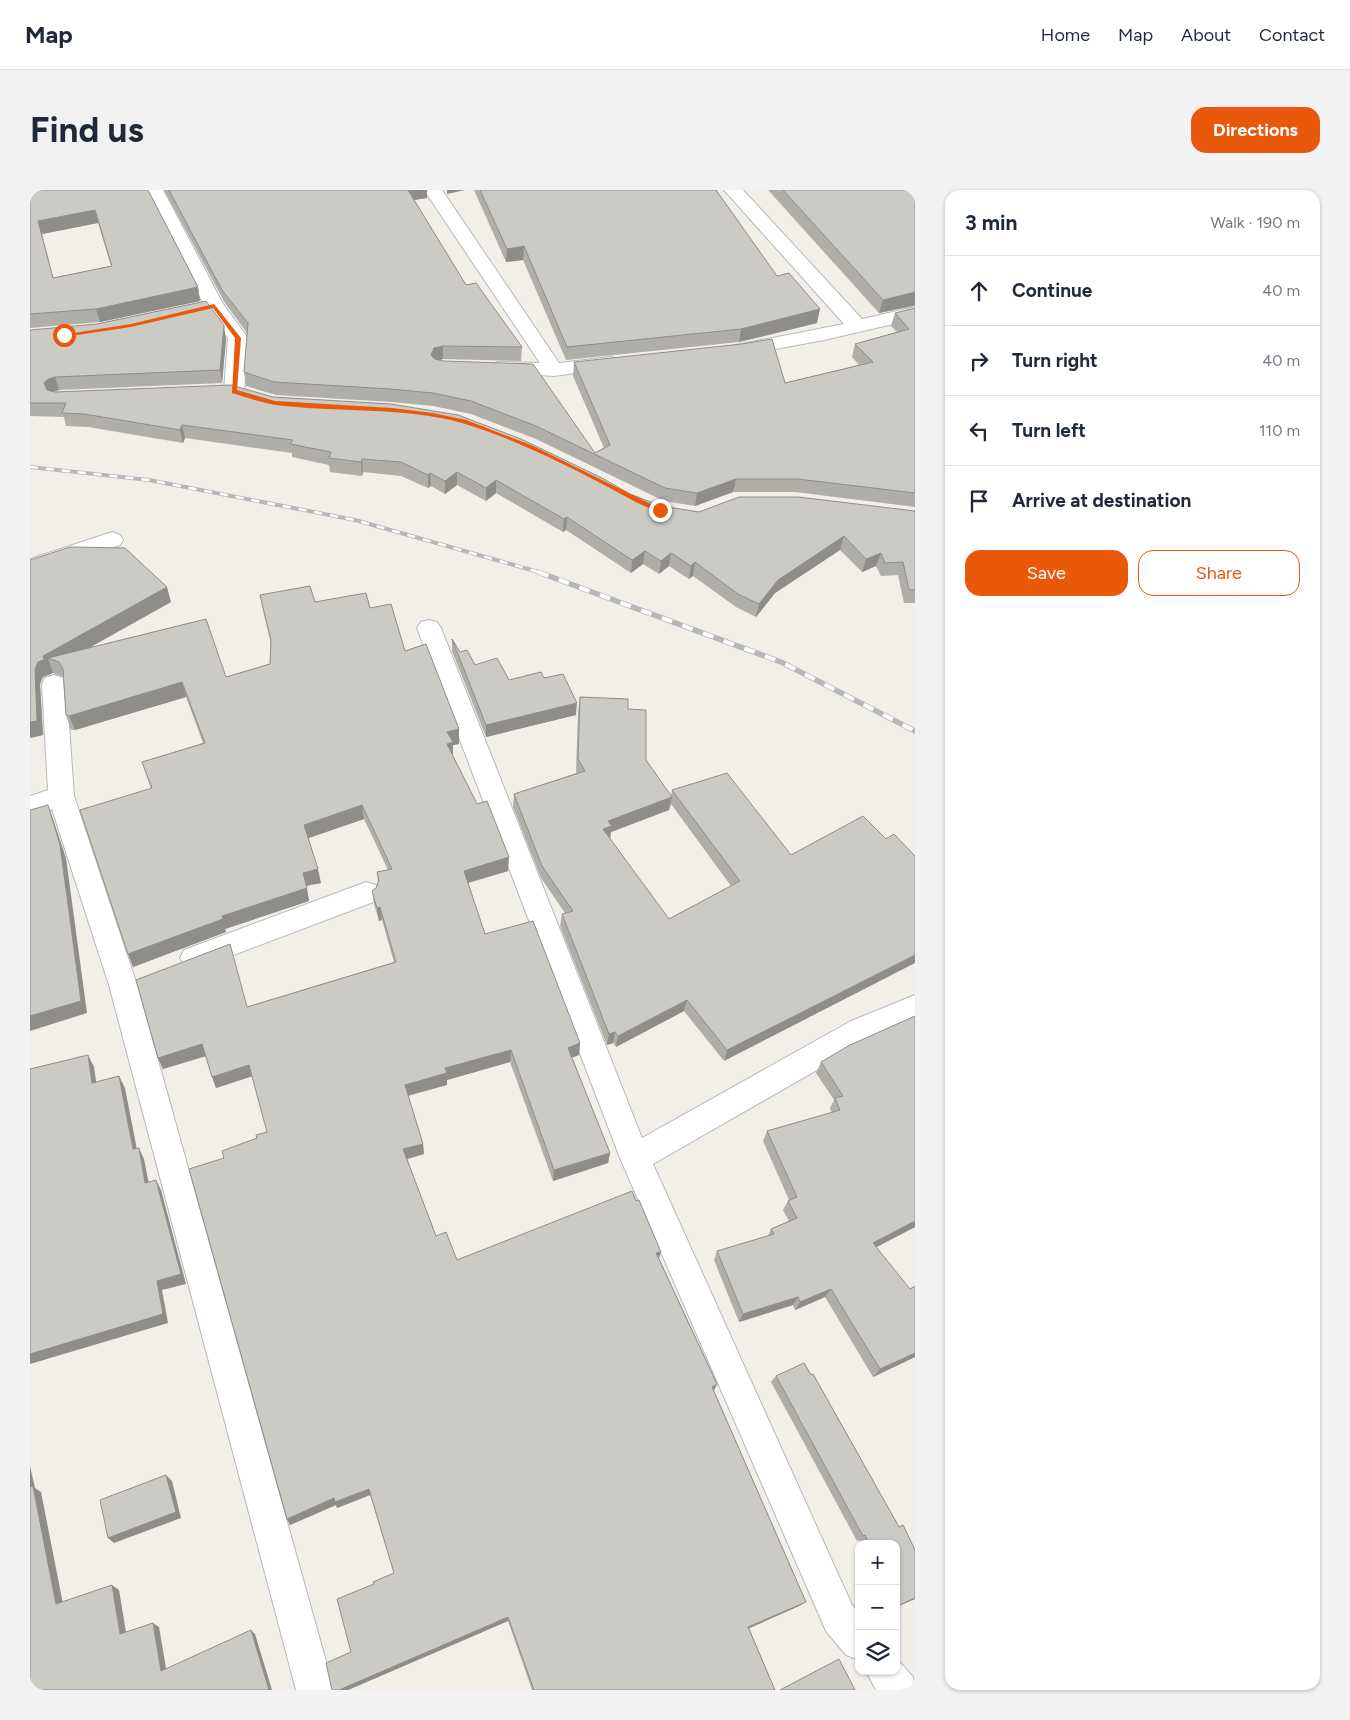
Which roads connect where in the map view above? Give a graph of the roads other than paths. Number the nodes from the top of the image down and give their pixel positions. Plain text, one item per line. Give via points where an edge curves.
1 (154, 190) edge
2 (433, 190) edge
3 (733, 190) edge
4 (915, 313) edge
5 (858, 326) junction
6 (720, 352) edge
7 (632, 361) edge
8 (480, 368) edge
9 (554, 370) junction
10 (233, 393) edge
11 (112, 540) dead end
12 (30, 567) edge
13 (429, 628) dead end
14 (54, 684) dead end
15 (60, 796) junction
16 (30, 806) edge
17 (366, 894) dead end
18 (170, 968) edge
19 (915, 1006) edge
20 (635, 1158) junction
21 (855, 1637) edge
22 (887, 1675) edge
23 (315, 1690) edge
24 (900, 1690) edge

1 - 10 street via 205,308 238,338
2 - 9 street
3 - 5 street
4 - 5 street
5 - 6 street
7 - 9 street
8 - 9 street
11 - 12 street
13 - 20 street
14 - 15 street
15 - 16 street
15 - 23 street via 132,982
17 - 18 street
19 - 20 street via 861,1030
20 - 21 street via 838,1618
22 - 24 street

